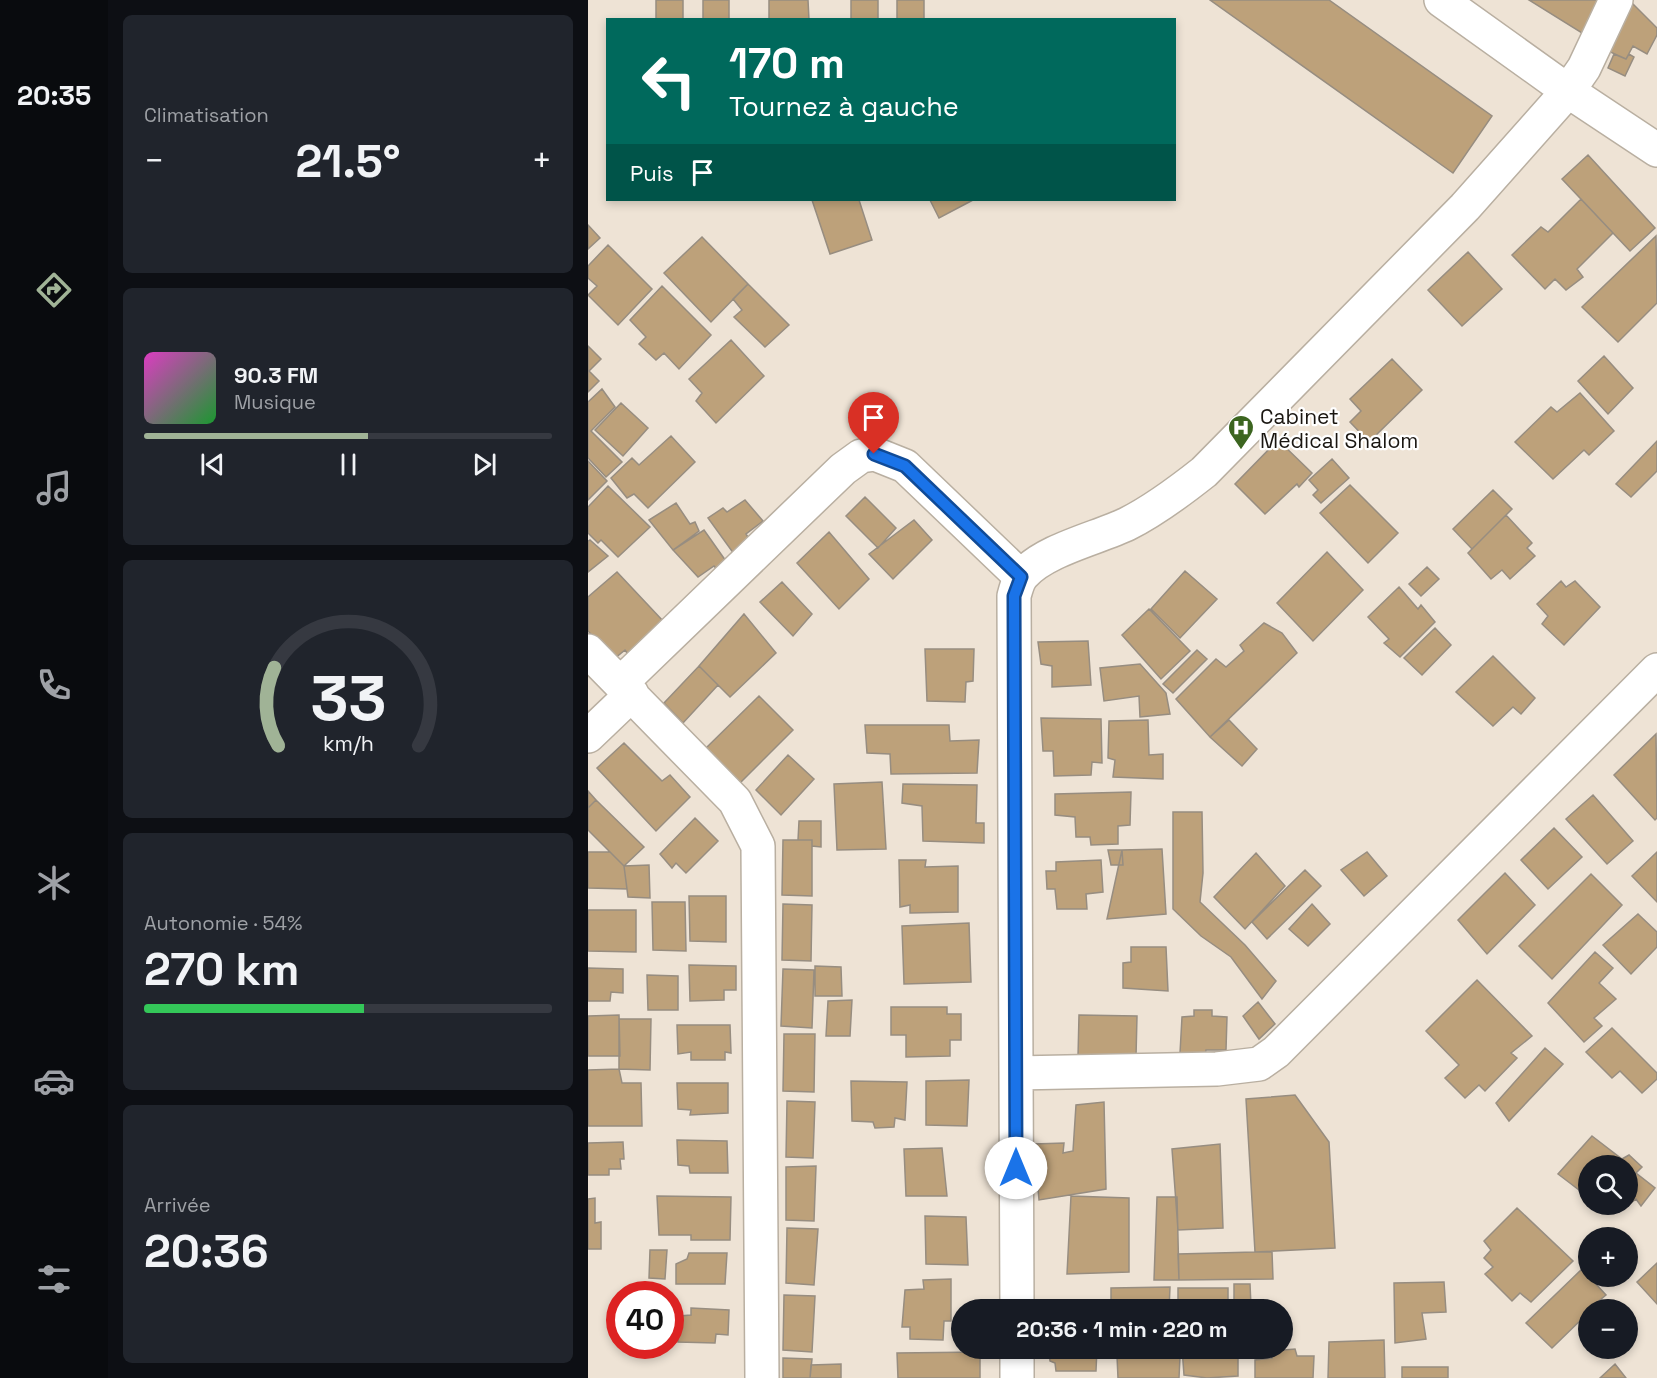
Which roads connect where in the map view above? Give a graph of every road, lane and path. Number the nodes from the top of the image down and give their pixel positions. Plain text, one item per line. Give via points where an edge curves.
1 (1441, 0) edge
2 (1616, 0) edge
3 (1568, 91) junction
4 (1657, 150) edge
5 (1021, 577) junction
6 (588, 651) edge
7 (1657, 670) edge
8 (626, 689) junction
9 (588, 736) edge
10 (1016, 1073) junction
11 (1017, 1299) edge
12 (1017, 1359) edge
13 (762, 1378) edge
14 (1017, 1378) edge

1 - 3 street
2 - 3 street via 1584,68
3 - 4 street
3 - 5 street via 1465,207 1204,471 1168,500 1128,524 1045,559
5 - 8 street via 905,466 874,454 861,456 843,469
5 - 10 street via 1014,596
6 - 8 street
7 - 10 street via 1276,1052 1259,1064 1217,1070
8 - 9 street
8 - 13 street via 735,801 758,846
10 - 11 street
12 - 14 street

